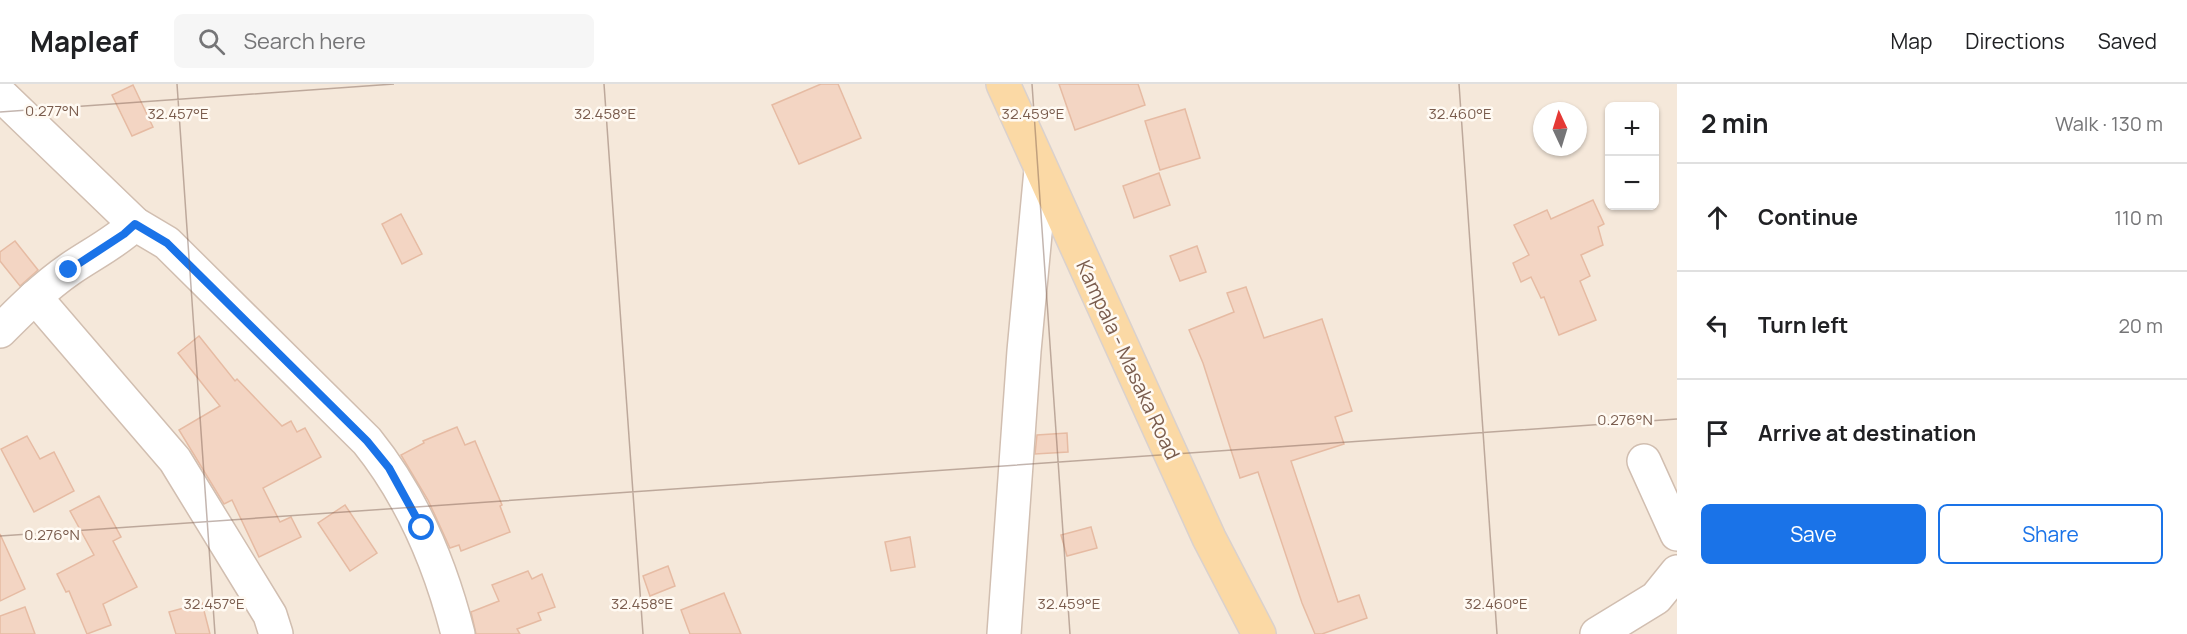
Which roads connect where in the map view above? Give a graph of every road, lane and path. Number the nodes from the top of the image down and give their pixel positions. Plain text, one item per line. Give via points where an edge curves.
1 (1003, 84) edge
2 (0, 94) edge
3 (1041, 170) junction
4 (135, 224) junction
5 (35, 297) junction
6 (0, 331) edge
7 (1644, 461) dead end
8 (1677, 534) edge
9 (1677, 572) edge
10 (276, 634) edge
11 (458, 634) edge
12 (1004, 634) edge
13 (1259, 634) edge
14 (1597, 634) edge

1 - 3 main road, Kampala - Masaka Road
2 - 4 street
3 - 12 street
3 - 13 main road, Kampala - Masaka Road via 1209,538
4 - 5 street
4 - 11 street via 167,243 367,441 389,468 432,552
5 - 6 street
5 - 10 street via 175,460 270,615
7 - 8 street
9 - 14 street via 1656,598

